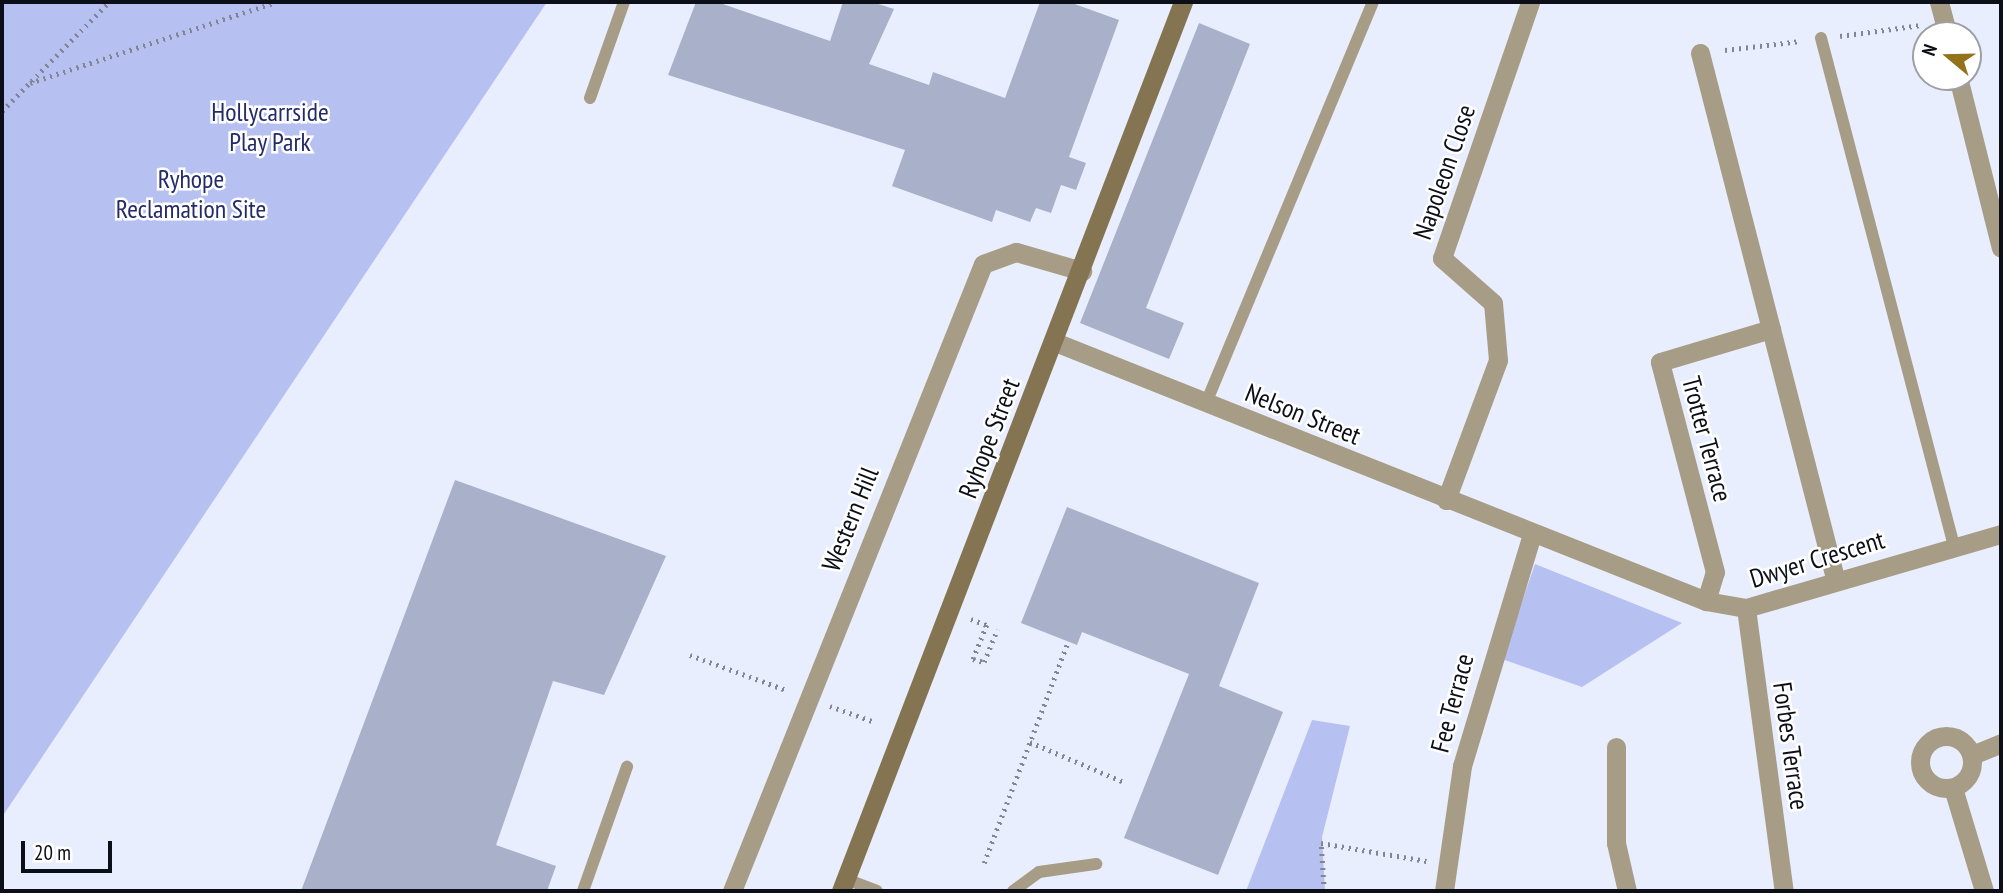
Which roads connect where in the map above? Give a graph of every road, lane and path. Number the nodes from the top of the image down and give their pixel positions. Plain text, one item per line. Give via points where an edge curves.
1 (109, 2) edge
2 (276, 2) edge
3 (624, 2) edge
4 (1183, 2) edge
5 (1373, 2) edge
6 (1530, 2) edge
7 (1939, 2) edge
8 (1944, 21) edge
9 (1822, 38) dead end
10 (1700, 53) dead end
11 (30, 83) junction
12 (1962, 91) edge
13 (590, 98) dead end
14 (2, 111) edge
15 (2001, 248) edge
16 (1082, 271) junction
17 (1771, 329) junction
18 (1055, 342) junction
19 (1206, 403) junction
20 (1446, 499) junction
21 (1532, 534) junction
22 (2001, 534) edge
23 (1954, 547) junction
24 (1835, 578) junction
25 (1706, 601) junction
26 (1746, 608) junction
27 (971, 620) dead end
28 (998, 630) dead end
29 (1068, 642) dead end
30 (690, 654) dead end
31 (807, 698) junction
32 (872, 721) dead end
33 (1030, 742) junction
34 (2001, 743) edge
35 (1616, 747) dead end
36 (1972, 755) junction
37 (627, 767) dead end
38 (1124, 782) dead end
39 (1953, 788) junction
40 (984, 863) dead end
41 (1096, 864) dead end
42 (1444, 864) junction
43 (844, 885) edge
44 (583, 891) edge
45 (732, 891) edge
46 (877, 891) edge
47 (1013, 891) edge
48 (1324, 891) edge
49 (1444, 891) edge
50 (1627, 891) edge
51 (1784, 891) edge
52 (1984, 891) edge

1 - 11 path
2 - 11 path
3 - 13 lane
4 - 16 main road, Ryhope Street
5 - 19 lane
6 - 20 street, Napoleon Close via 1442,258 1493,303 1498,360
7 - 8 street
9 - 23 lane
10 - 17 street
11 - 14 path
12 - 15 street
16 - 18 main road, Ryhope Street
16 - 31 street, Western Hill via 1016,252 983,264
17 - 24 street
17 - 25 street, Trotter Terrace via 1660,362 1715,572
18 - 19 street, Nelson Street
18 - 43 main road, Ryhope Street
19 - 20 street, Nelson Street
20 - 21 street, Nelson Street
21 - 25 street, Dwyer Crescent
21 - 42 street, Fee Terrace via 1480,695
22 - 23 street, Dwyer Crescent
23 - 24 street, Dwyer Crescent
24 - 26 street, Dwyer Crescent
25 - 26 street, Dwyer Crescent
26 - 51 street, Forbes Terrace
27 - 28 path via 987,625 974,659 984,662
29 - 33 path
30 - 31 path
31 - 32 path
31 - 45 street, Western Hill
33 - 38 path
33 - 40 path
34 - 36 street
35 - 50 street via 1616,843
36 - 39 street via 1966,779
36 - 39 street via 1950,736 1923,748 1925,778
37 - 44 lane
39 - 52 street
41 - 47 lane via 1039,872
42 - 48 path via 1321,843
42 - 49 street, Fee Terrace
43 - 46 lane

